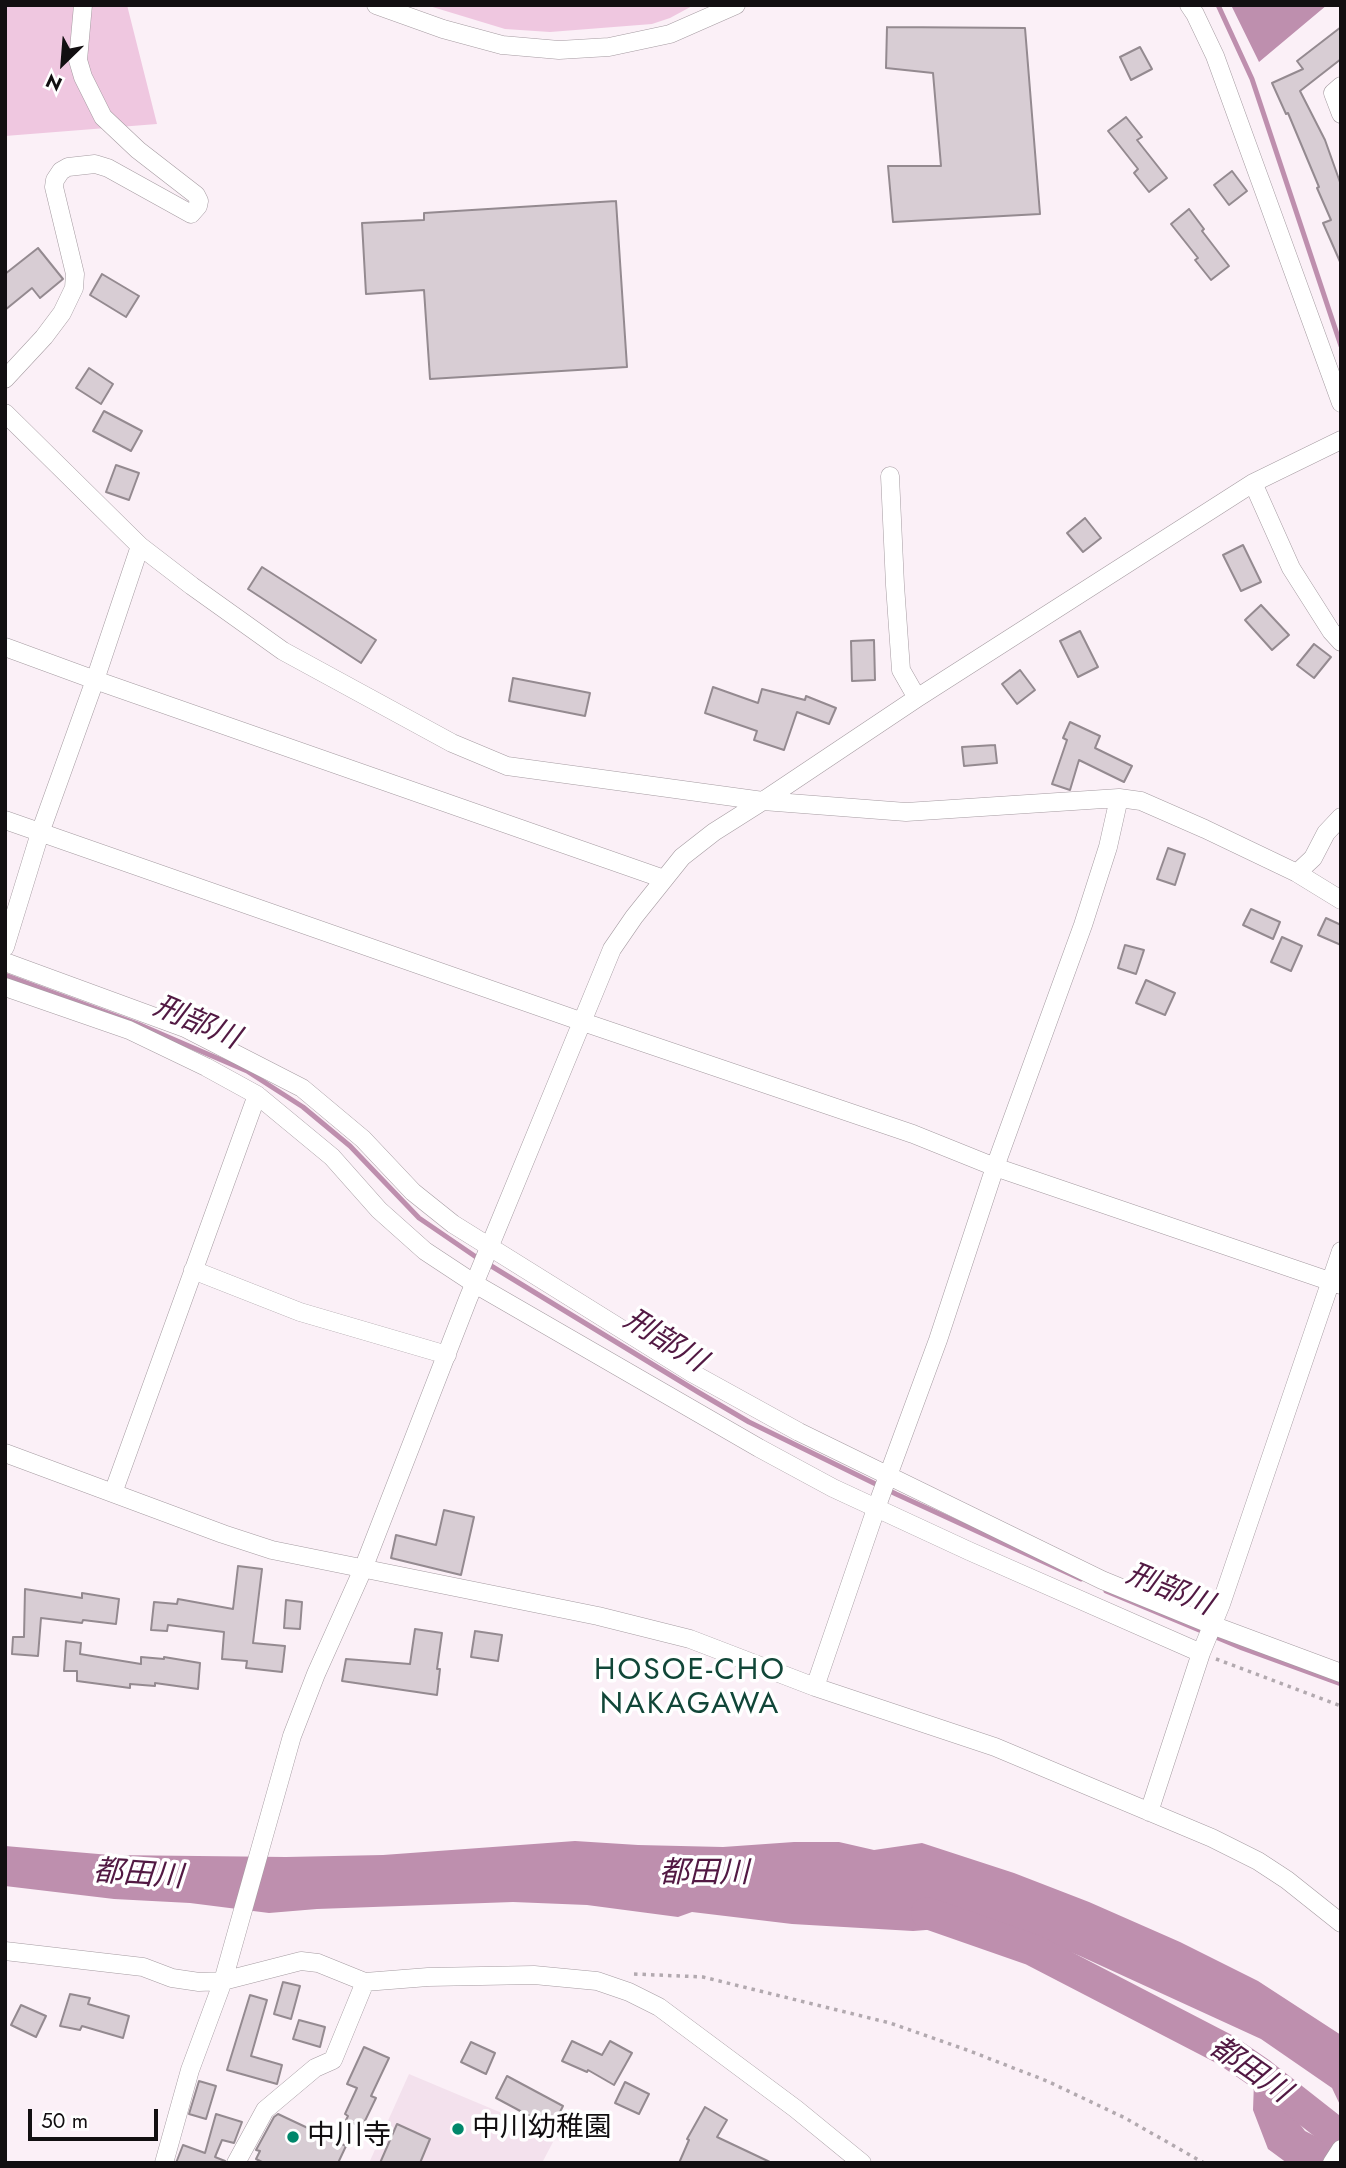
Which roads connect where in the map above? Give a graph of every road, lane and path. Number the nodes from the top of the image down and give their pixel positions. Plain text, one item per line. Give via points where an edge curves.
1 (83, 5) edge
2 (376, 5) edge
3 (736, 5) edge
4 (1189, 5) edge
5 (1341, 86) edge
6 (1341, 114) edge
7 (5, 379) edge
8 (1341, 403) edge
9 (5, 413) edge
10 (1341, 440) edge
11 (890, 476) dead end
12 (1253, 483) junction
13 (140, 546) junction
14 (1341, 642) edge
15 (5, 647) edge
16 (95, 680) junction
17 (917, 698) junction
18 (1119, 798) junction
19 (763, 802) junction
20 (1341, 817) edge
21 (5, 820) edge
22 (40, 833) junction
23 (1297, 873) junction
24 (664, 879) junction
25 (1341, 900) edge
26 (5, 947) edge
27 (5, 962) edge
28 (5, 987) edge
29 (583, 1022) junction
30 (257, 1095) junction
31 (995, 1167) junction
32 (489, 1250) junction
33 (1341, 1251) edge
34 (193, 1270) junction
35 (475, 1282) junction
36 (1335, 1284) edge
37 (447, 1355) junction
38 (5, 1453) edge
39 (887, 1478) junction
40 (113, 1493) junction
41 (877, 1505) junction
42 (363, 1569) junction
43 (1212, 1625) junction
44 (1200, 1653) junction
45 (1341, 1673) edge
46 (815, 1687) junction
47 (1341, 1706) edge
48 (1149, 1812) junction
49 (1341, 1923) edge
50 (5, 1951) edge
51 (630, 1974) dead end
52 (223, 1981) junction
53 (365, 1982) junction
54 (1341, 2149) edge
55 (164, 2163) edge
56 (236, 2163) edge
57 (862, 2163) edge
58 (1204, 2163) edge
59 (1332, 2163) edge

1 - 7 street via 78,60 103,117 199,201 191,214 108,167 94,164 61,170 54,187 75,274 74,288 44,337
2 - 3 street via 502,45 559,50 609,47 670,34
4 - 8 street via 1215,56
5 - 6 street via 1333,93
9 - 13 street
10 - 12 street
11 - 17 street via 901,670
12 - 14 street via 1291,568
12 - 17 street
13 - 16 street
13 - 19 street via 283,651 452,743 507,766
15 - 16 street
16 - 22 street
16 - 24 street
17 - 19 street
18 - 19 street via 906,812
18 - 23 street via 1141,801
18 - 31 street via 1083,926
19 - 24 street via 714,832 682,857
20 - 23 street
21 - 22 street
22 - 26 street
22 - 29 street
23 - 25 street
24 - 29 street via 612,949
27 - 32 street via 185,1028 302,1088 363,1139 413,1192
28 - 30 street via 129,1030
29 - 31 street via 913,1134
29 - 32 street
30 - 34 street
30 - 35 street via 332,1157 379,1210 425,1251
31 - 36 street
31 - 39 street
32 - 35 street
32 - 39 street via 692,1373
33 - 36 street
34 - 37 street via 300,1312
34 - 40 street
35 - 37 street
35 - 41 street via 759,1448 833,1488
36 - 43 street
37 - 42 street
38 - 40 street
39 - 41 street
39 - 43 street via 1102,1580
40 - 42 street via 272,1550
41 - 44 street
41 - 46 street
42 - 46 street via 690,1639
42 - 52 street via 292,1736
43 - 44 street
43 - 45 street
44 - 47 path
44 - 48 street
46 - 48 street via 995,1747
48 - 49 street via 1258,1861
50 - 52 street via 144,1968 199,1982
51 - 58 path via 702,1977 890,2023 1047,2081
52 - 53 street via 301,1961
52 - 55 street via 190,2070
53 - 56 street via 332,2060 315,2068 265,2110
53 - 57 street via 534,1975 597,1981 629,1992 659,2007 715,2047
54 - 59 street

